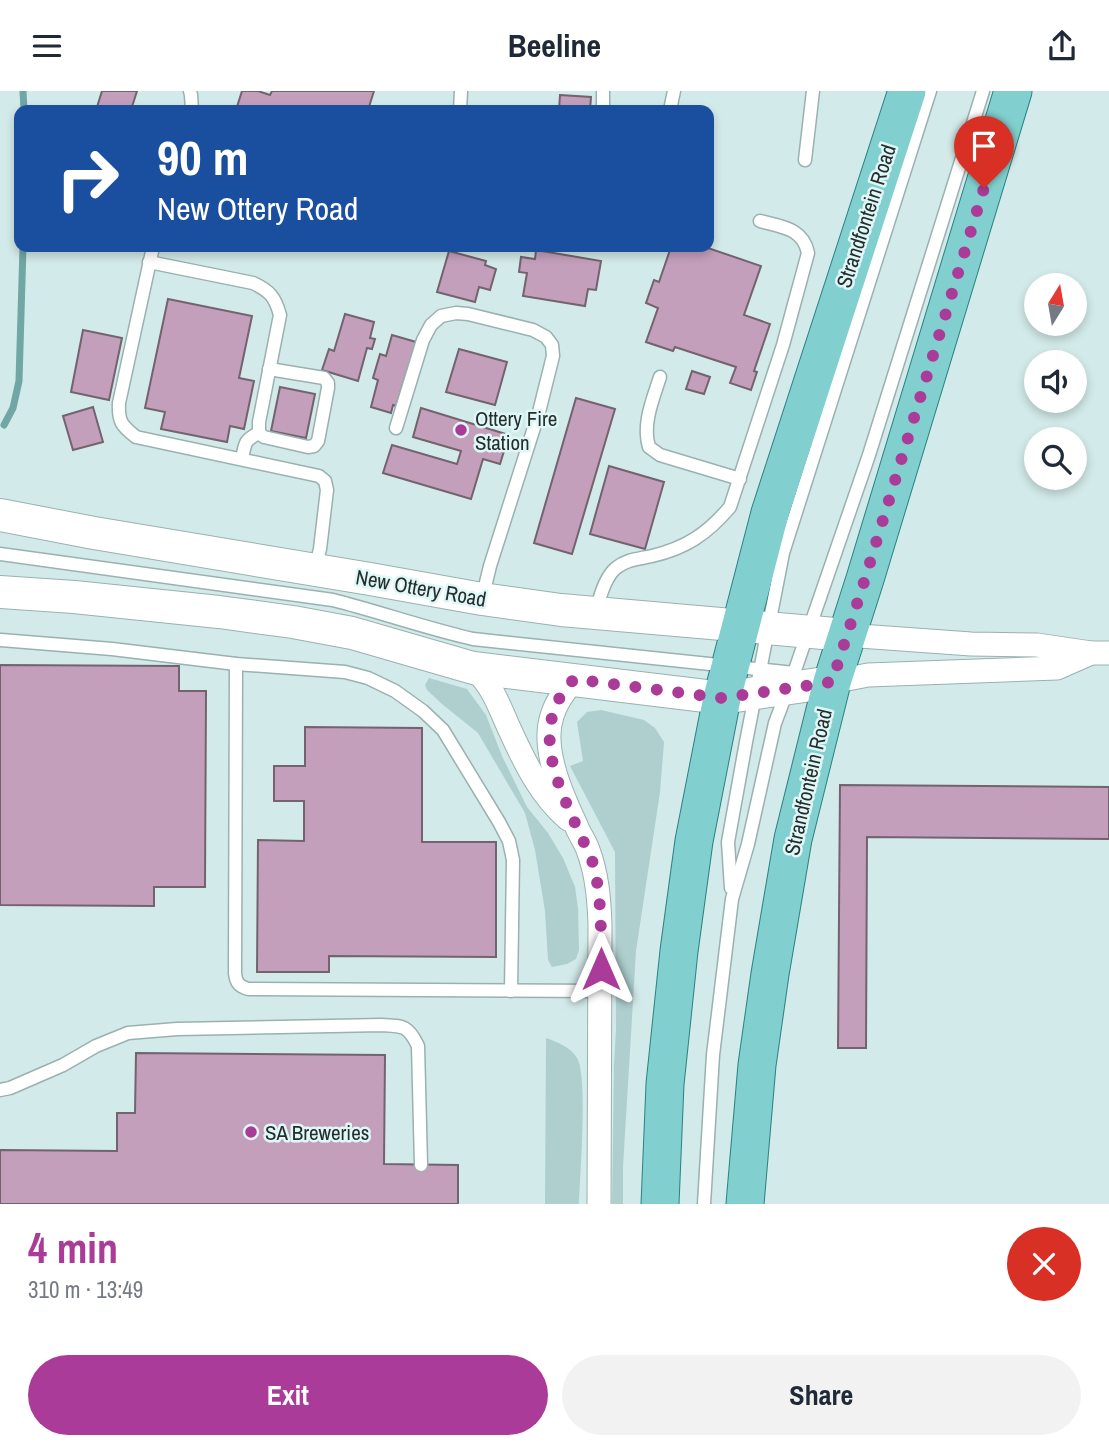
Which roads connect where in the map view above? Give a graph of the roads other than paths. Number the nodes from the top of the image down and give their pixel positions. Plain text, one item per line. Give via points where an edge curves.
1 (813, 91) edge
2 (906, 91) edge
3 (930, 91) edge
4 (983, 91) edge
5 (1013, 91) edge
6 (806, 160) dead end
7 (760, 221) dead end
8 (152, 252) edge
9 (149, 262) junction
10 (269, 369) junction
11 (660, 377) dead end
12 (396, 428) dead end
13 (259, 433) junction
14 (242, 460) junction
15 (740, 479) junction
16 (0, 515) edge
17 (0, 554) edge
18 (315, 569) junction
19 (0, 592) edge
20 (482, 599) junction
21 (594, 613) junction
22 (754, 628) junction
23 (808, 632) junction
24 (846, 635) junction
25 (1, 641) edge
26 (1100, 653) edge
27 (236, 664) junction
28 (473, 668) junction
29 (574, 679) junction
30 (791, 681) junction
31 (742, 682) junction
32 (832, 682) junction
33 (576, 825) junction
34 (732, 899) junction
35 (511, 991) junction
36 (601, 991) junction
37 (0, 1090) edge
38 (421, 1165) dead end
39 (599, 1204) edge
40 (660, 1204) edge
41 (704, 1204) edge
42 (745, 1204) edge

1 - 6 lane
2 - 22 main road, Strandfontein Road via 770,513
3 - 22 lane via 783,553
4 - 23 lane via 869,455
5 - 24 main road, Strandfontein Road
7 - 15 lane via 800,235 808,253
8 - 9 lane
9 - 10 lane via 253,283 267,290 280,315
9 - 14 lane via 118,417 136,437
10 - 13 lane
10 - 13 lane via 324,378 328,383 314,446
11 - 15 lane via 647,423 649,447 660,455
12 - 20 lane via 423,340 441,316 468,314 533,330 552,345 539,412
13 - 14 lane via 246,442
14 - 18 lane via 325,481
15 - 21 lane via 730,507 700,536 680,548 627,561 614,570
16 - 18 main road, New Ottery Road
17 - 31 lane via 333,600 473,639
18 - 20 main road, New Ottery Road
19 - 28 main road via 293,622 352,633
20 - 21 main road, New Ottery Road
21 - 22 main road, New Ottery Road
22 - 23 main road, New Ottery Road
22 - 31 main road, Strandfontein Road
23 - 24 main road, New Ottery Road
23 - 30 lane
24 - 26 street via 1037,645
24 - 32 main road, Strandfontein Road
25 - 27 lane
26 - 32 street via 1057,668 868,675
27 - 35 lane via 368,678 395,691 443,730 509,841 513,860
27 - 35 lane via 236,982 240,987
28 - 29 main road
28 - 33 street via 493,690 544,794
29 - 31 main road
29 - 33 street via 559,698 549,737 551,757
30 - 31 main road
30 - 32 main road
30 - 34 lane via 775,723
31 - 34 lane via 728,842
31 - 40 main road, Strandfontein Road via 694,841 665,1084
32 - 42 main road, Strandfontein Road via 792,846 772,961
33 - 36 street via 598,891
34 - 41 lane via 713,1055
35 - 36 lane
36 - 39 street
37 - 38 lane via 128,1033 401,1026 418,1046

